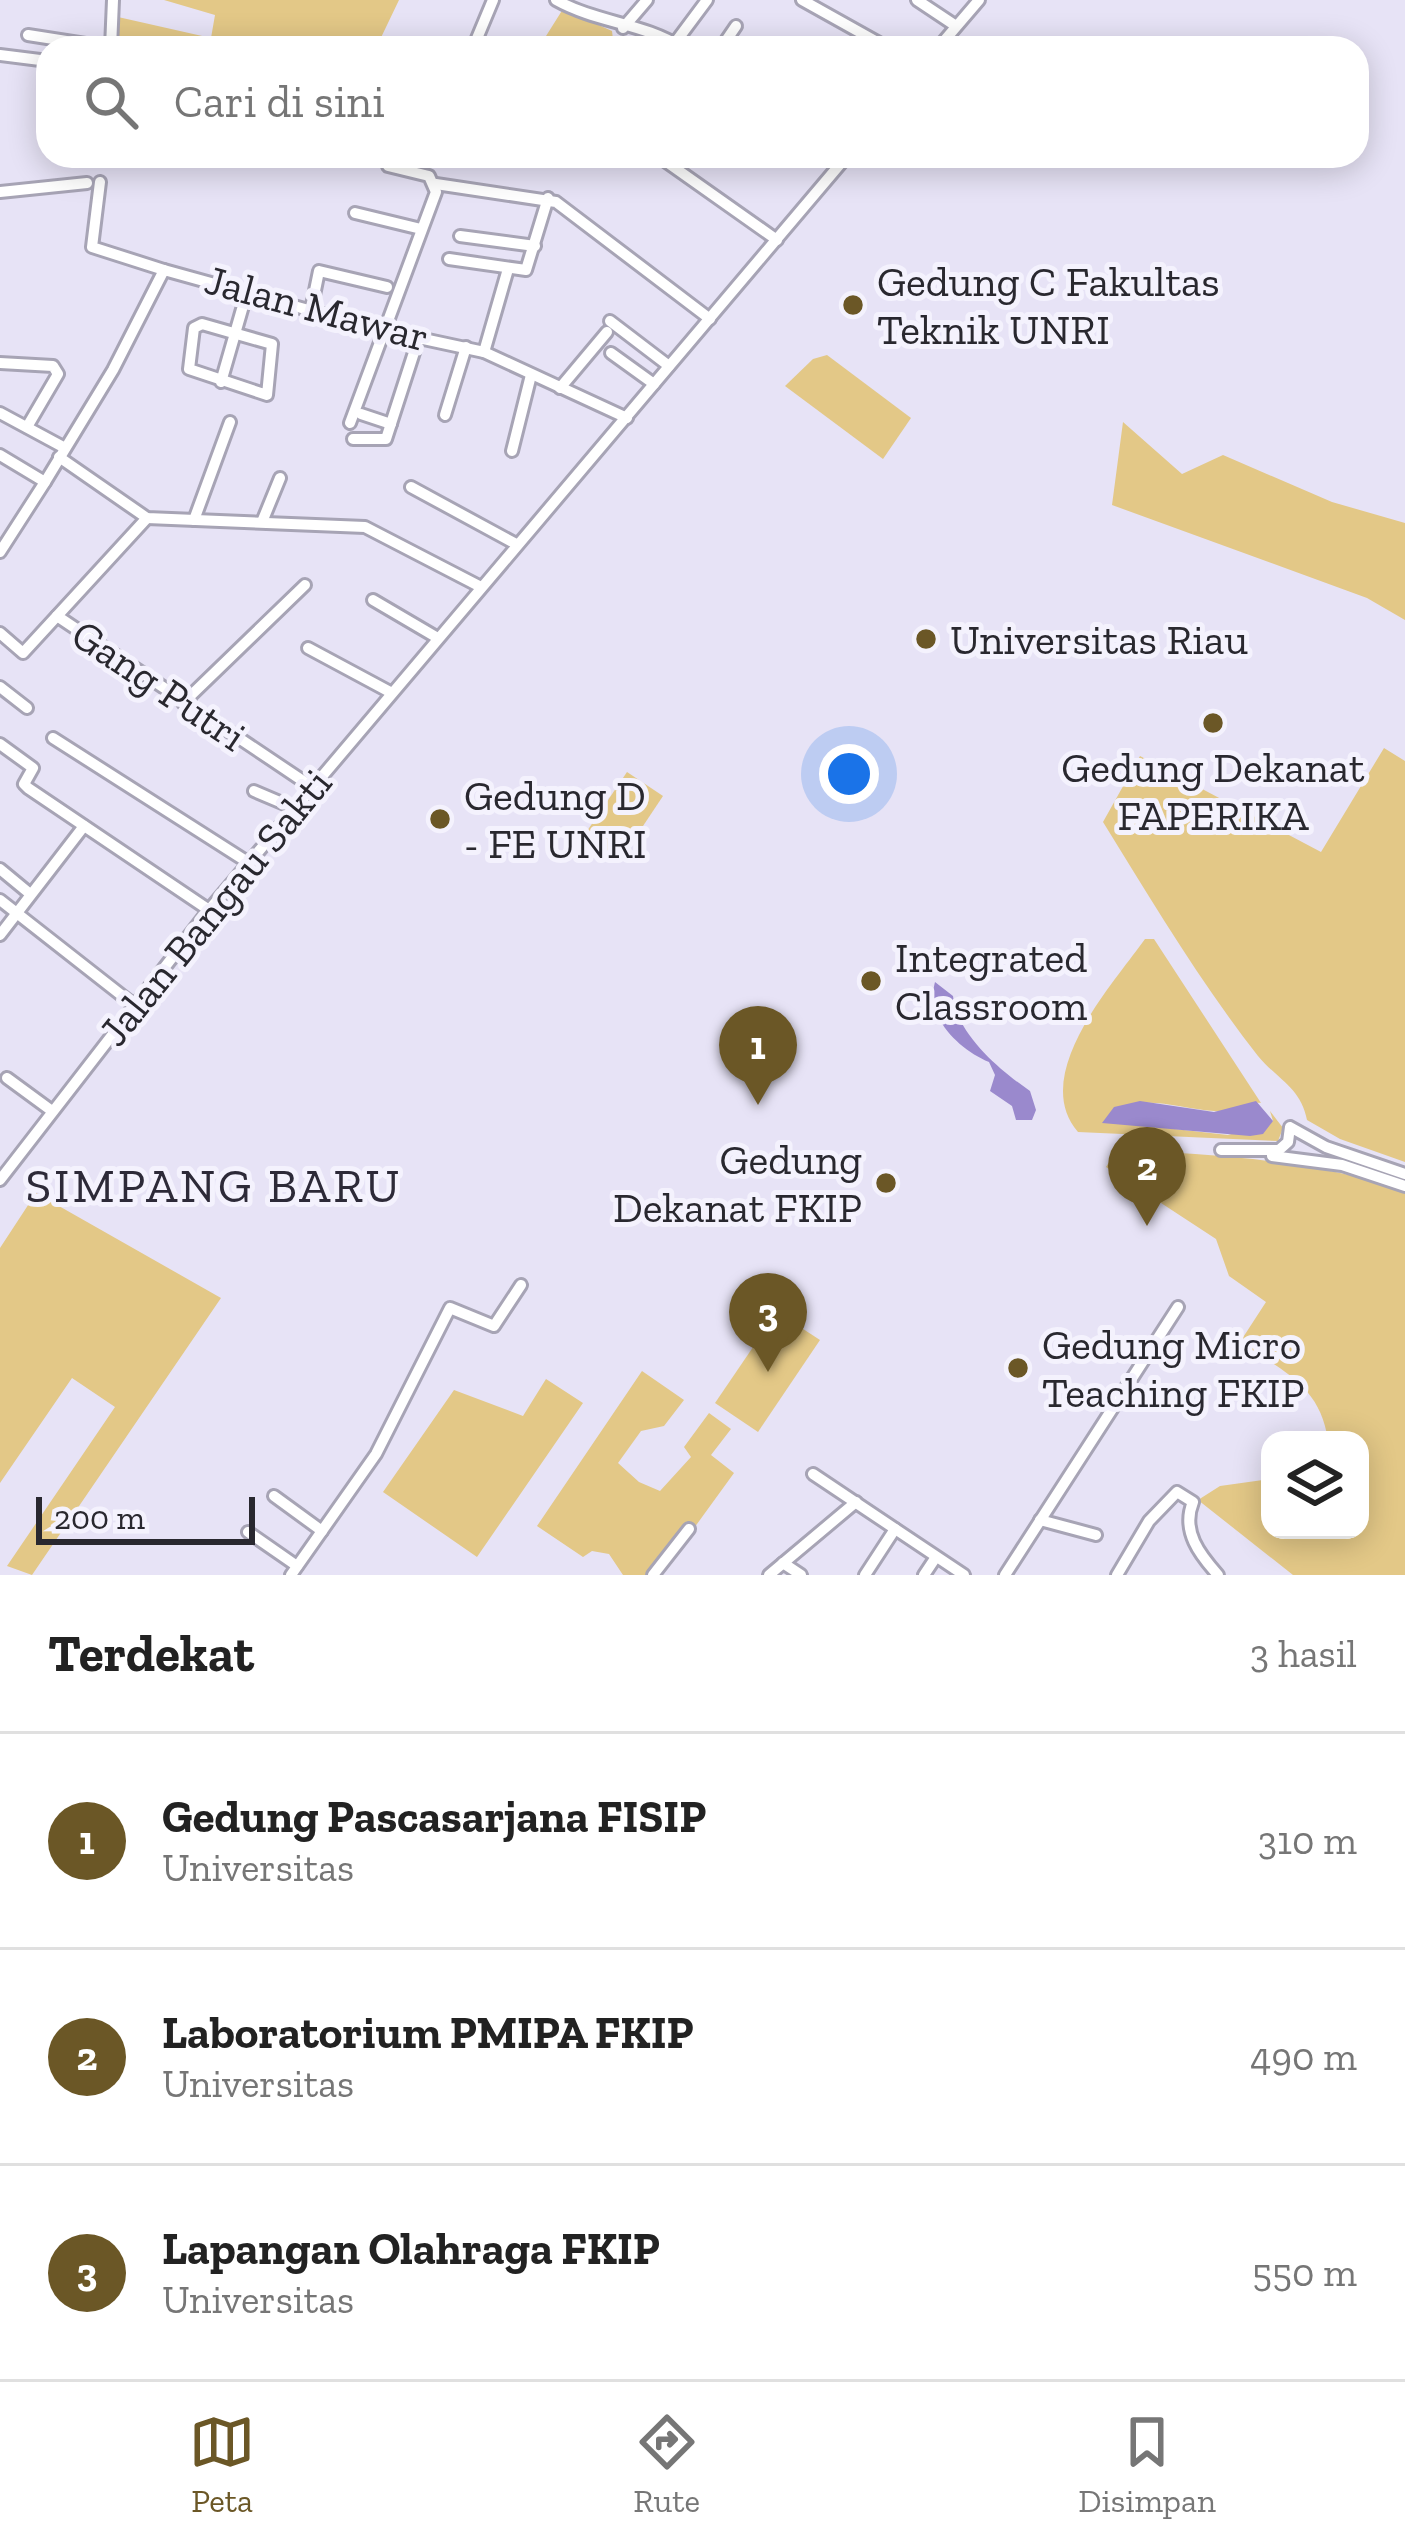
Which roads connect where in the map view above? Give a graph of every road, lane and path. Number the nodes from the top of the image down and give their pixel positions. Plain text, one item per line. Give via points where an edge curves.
1 (112, 0) edge
2 (494, 0) edge
3 (556, 0) edge
4 (647, 0) edge
5 (706, 0) edge
6 (802, 0) edge
7 (917, 0) edge
8 (979, 0) edge
9 (736, 26) dead end
10 (956, 26) junction
11 (623, 28) junction
12 (28, 35) dead end
13 (36, 36) edge
14 (110, 36) edge
15 (478, 36) edge
16 (660, 36) edge
17 (685, 36) edge
18 (729, 36) edge
19 (866, 36) edge
20 (948, 36) edge
21 (0, 55) edge
22 (36, 60) edge
23 (396, 168) edge
24 (675, 168) edge
25 (837, 168) edge
26 (436, 184) junction
27 (0, 192) edge
28 (548, 199) junction
29 (355, 213) dead end
30 (421, 229) junction
31 (460, 236) dead end
32 (777, 240) junction
33 (535, 246) junction
34 (448, 260) dead end
35 (508, 269) junction
36 (164, 270) junction
37 (387, 287) dead end
38 (247, 292) junction
39 (311, 310) junction
40 (710, 319) junction
41 (382, 330) junction
42 (234, 332) junction
43 (419, 337) junction
44 (466, 346) junction
45 (484, 352) junction
46 (611, 353) dead end
47 (0, 362) edge
48 (669, 366) junction
49 (531, 375) junction
50 (221, 382) junction
51 (654, 384) junction
52 (560, 388) junction
53 (267, 395) junction
54 (273, 411) dead end
55 (0, 413) edge
56 (445, 415) dead end
57 (627, 418) junction
58 (230, 422) dead end
59 (391, 424) junction
60 (27, 428) junction
61 (353, 439) dead end
62 (512, 451) dead end
63 (62, 453) junction
64 (0, 455) edge
65 (280, 478) dead end
66 (45, 482) junction
67 (411, 487) dead end
68 (147, 518) junction
69 (194, 520) junction
70 (262, 522) junction
71 (516, 544) junction
72 (0, 551) edge
73 (305, 585) dead end
74 (479, 586) junction
75 (373, 600) dead end
76 (57, 616) junction
77 (0, 633) edge
78 (436, 638) junction
79 (308, 648) dead end
80 (0, 688) edge
81 (390, 692) junction
82 (183, 704) junction
83 (27, 709) dead end
84 (53, 738) dead end
85 (0, 744) edge
86 (312, 788) junction
87 (254, 791) dead end
88 (294, 808) junction
89 (84, 826) junction
90 (249, 863) junction
91 (0, 869) edge
92 (29, 893) junction
93 (0, 900) edge
94 (209, 910) junction
95 (15, 913) junction
96 (0, 934) edge
97 (134, 1005) junction
98 (8, 1078) dead end
99 (52, 1111) junction
100 (1405, 1174) edge
101 (0, 1180) edge
102 (1405, 1186) edge
103 (521, 1285) dead end
104 (1178, 1307) dead end
105 (813, 1474) dead end
106 (274, 1496) dead end
107 (856, 1502) junction
108 (1040, 1520) junction
109 (688, 1528) dead end
110 (895, 1528) junction
111 (322, 1531) junction
112 (248, 1532) dead end
113 (1096, 1535) dead end
114 (936, 1557) junction
115 (783, 1563) junction
116 (294, 1571) edge
117 (653, 1575) edge
118 (770, 1575) edge
119 (801, 1575) edge
120 (865, 1575) edge
121 (924, 1575) edge
122 (964, 1575) edge
123 (1005, 1575) edge
124 (1117, 1575) edge
125 (1218, 1575) edge

1 - 14 street
2 - 15 street
3 - 11 street
4 - 11 street
5 - 17 street
6 - 19 street
7 - 10 street
8 - 10 street
9 - 18 street
10 - 20 street
11 - 16 street
12 - 13 street
21 - 22 street
23 - 26 street
24 - 32 street
25 - 32 street, Jalan Bangau Sakti
26 - 28 street
26 - 30 street
27 - 36 street via 94,183 92,247
28 - 33 street
28 - 40 street
29 - 30 street
30 - 41 street
31 - 33 street
32 - 40 street, Jalan Bangau Sakti
33 - 35 street via 528,269
34 - 35 street
35 - 45 street
36 - 38 street, Jalan Mawar
36 - 63 street, Jalan Mawar
37 - 39 street via 319,271
38 - 39 street, Jalan Mawar
38 - 42 street
39 - 41 street, Jalan Mawar
40 - 48 street, Jalan Bangau Sakti
41 - 43 street, Jalan Mawar
41 - 59 street via 356,419
42 - 50 street
42 - 50 street via 194,328 188,368
42 - 53 street via 272,344
43 - 44 street, Jalan Mawar
43 - 59 street
44 - 45 street, Jalan Mawar
44 - 56 street
45 - 49 street, Jalan Mawar
46 - 51 street
47 - 60 street via 58,374
48 - 51 street, Jalan Bangau Sakti
48 - 52 street via 609,326
49 - 52 street, Jalan Mawar
49 - 62 street
50 - 53 street
51 - 57 street, Jalan Bangau Sakti
52 - 57 street, Jalan Mawar
53 - 54 street
55 - 60 street
57 - 71 street, Jalan Bangau Sakti
58 - 69 street
59 - 61 street via 383,442
60 - 63 street
63 - 66 street, Jalan Mawar
63 - 68 street
64 - 66 street
65 - 70 street
66 - 72 street, Jalan Mawar
67 - 71 street
68 - 69 street
68 - 76 street, Gang Putri
69 - 70 street
70 - 74 street via 365,527
71 - 74 street, Jalan Bangau Sakti
73 - 82 street
74 - 78 street, Jalan Bangau Sakti
75 - 78 street
76 - 77 street via 23,653
76 - 82 street, Gang Putri
78 - 81 street, Jalan Bangau Sakti
79 - 81 street
80 - 83 street
81 - 86 street, Jalan Bangau Sakti
82 - 86 street, Gang Putri
84 - 90 street
85 - 89 street via 32,765 28,788
86 - 88 street, Jalan Bangau Sakti
87 - 88 street
88 - 90 street, Jalan Bangau Sakti
89 - 92 street
89 - 94 street
90 - 94 street, Jalan Bangau Sakti
91 - 92 street
92 - 95 street
93 - 95 street
94 - 97 street, Jalan Bangau Sakti
95 - 96 street
95 - 97 street
97 - 99 street, Jalan Bangau Sakti
98 - 99 street
99 - 101 street, Jalan Bangau Sakti
100 - 102 street via 1291,1126 1279,1150 1221,1150 1342,1165
103 - 111 street via 494,1326 450,1309 376,1454
104 - 108 street
105 - 107 street
106 - 111 street
107 - 110 street
107 - 115 street
108 - 113 street
108 - 123 street
109 - 117 street
110 - 114 street
110 - 120 street
111 - 116 street
112 - 116 street
114 - 121 street
114 - 122 street
115 - 118 street
115 - 119 street
124 - 125 street via 1174,1492 1193,1502 1194,1544

